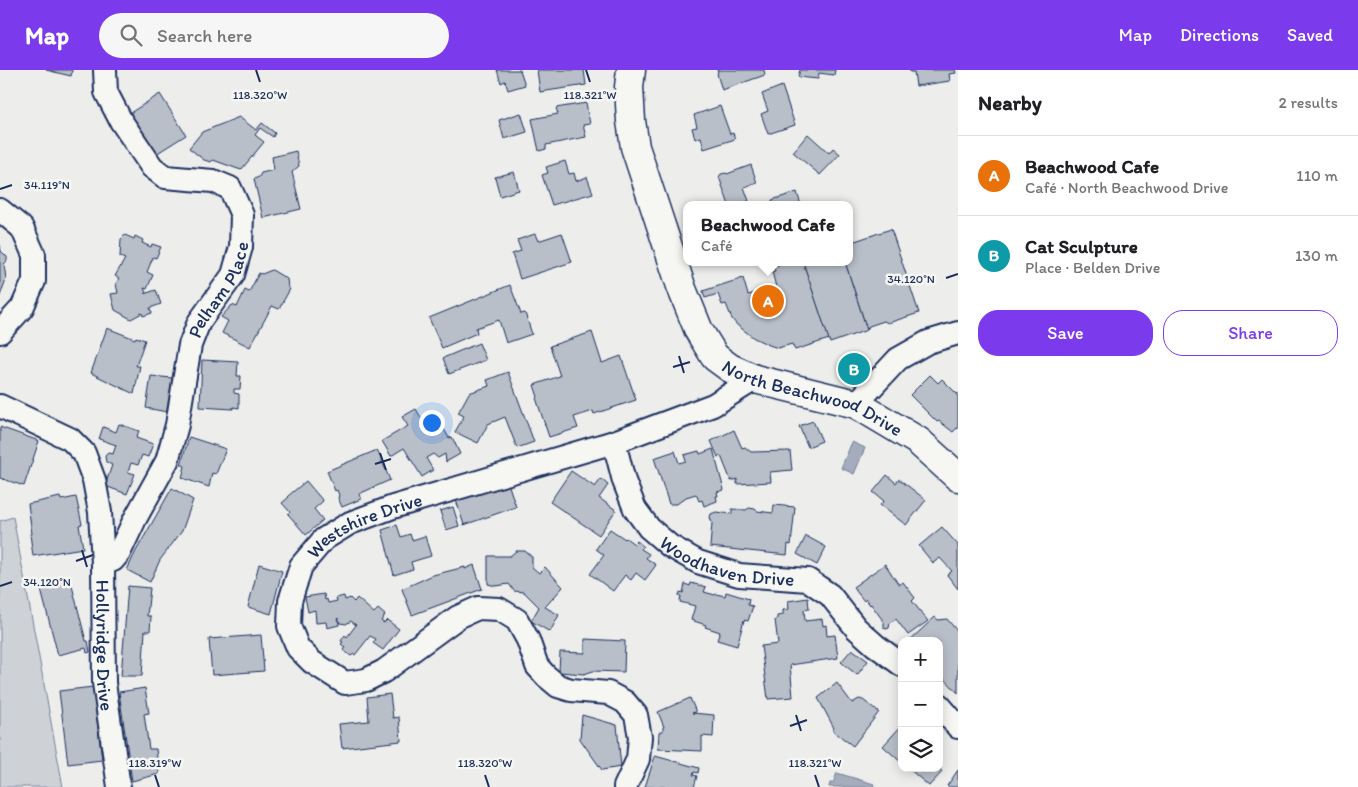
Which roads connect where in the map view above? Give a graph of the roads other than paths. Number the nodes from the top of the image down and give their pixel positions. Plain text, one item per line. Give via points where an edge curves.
1 (105, 70) edge
2 (631, 70) edge
3 (0, 210) edge
4 (0, 332) edge
5 (958, 333) edge
6 (755, 379) junction
7 (856, 404) junction
8 (0, 406) edge
9 (614, 442) junction
10 (958, 477) edge
11 (103, 564) junction
12 (898, 662) edge
13 (943, 710) edge
14 (958, 727) edge
15 (119, 787) edge
16 (625, 787) edge

1 - 11 street, Pelham Place via 106,92 152,167 164,177 213,181 230,188 242,214 241,247 232,275 199,322 190,345 177,425 167,461 119,553
2 - 6 street, North Beachwood Drive via 629,87 635,147 682,289 699,331 715,357
3 - 4 street via 22,228 34,255 34,281 22,308
5 - 7 street via 928,342 898,358
6 - 7 street, North Beachwood Drive
6 - 9 street, Westshire Drive via 713,405
7 - 10 street, North Beachwood Drive via 918,442
8 - 11 street, Hollyridge Drive via 70,439 84,453 94,480 100,512
9 - 12 street, Woodhaven Drive via 635,509 649,528 670,546 698,562 739,575 808,580 830,595 856,628
9 - 16 street, Westshire Drive via 392,506 350,523 324,539 301,566 290,601 289,626 298,648 312,662 345,682 366,680 384,671 458,617 478,608 499,609 517,620 537,666 558,686 608,693 625,702 636,715 640,738 638,759
11 - 15 street, Hollyridge Drive via 104,683
13 - 14 street

